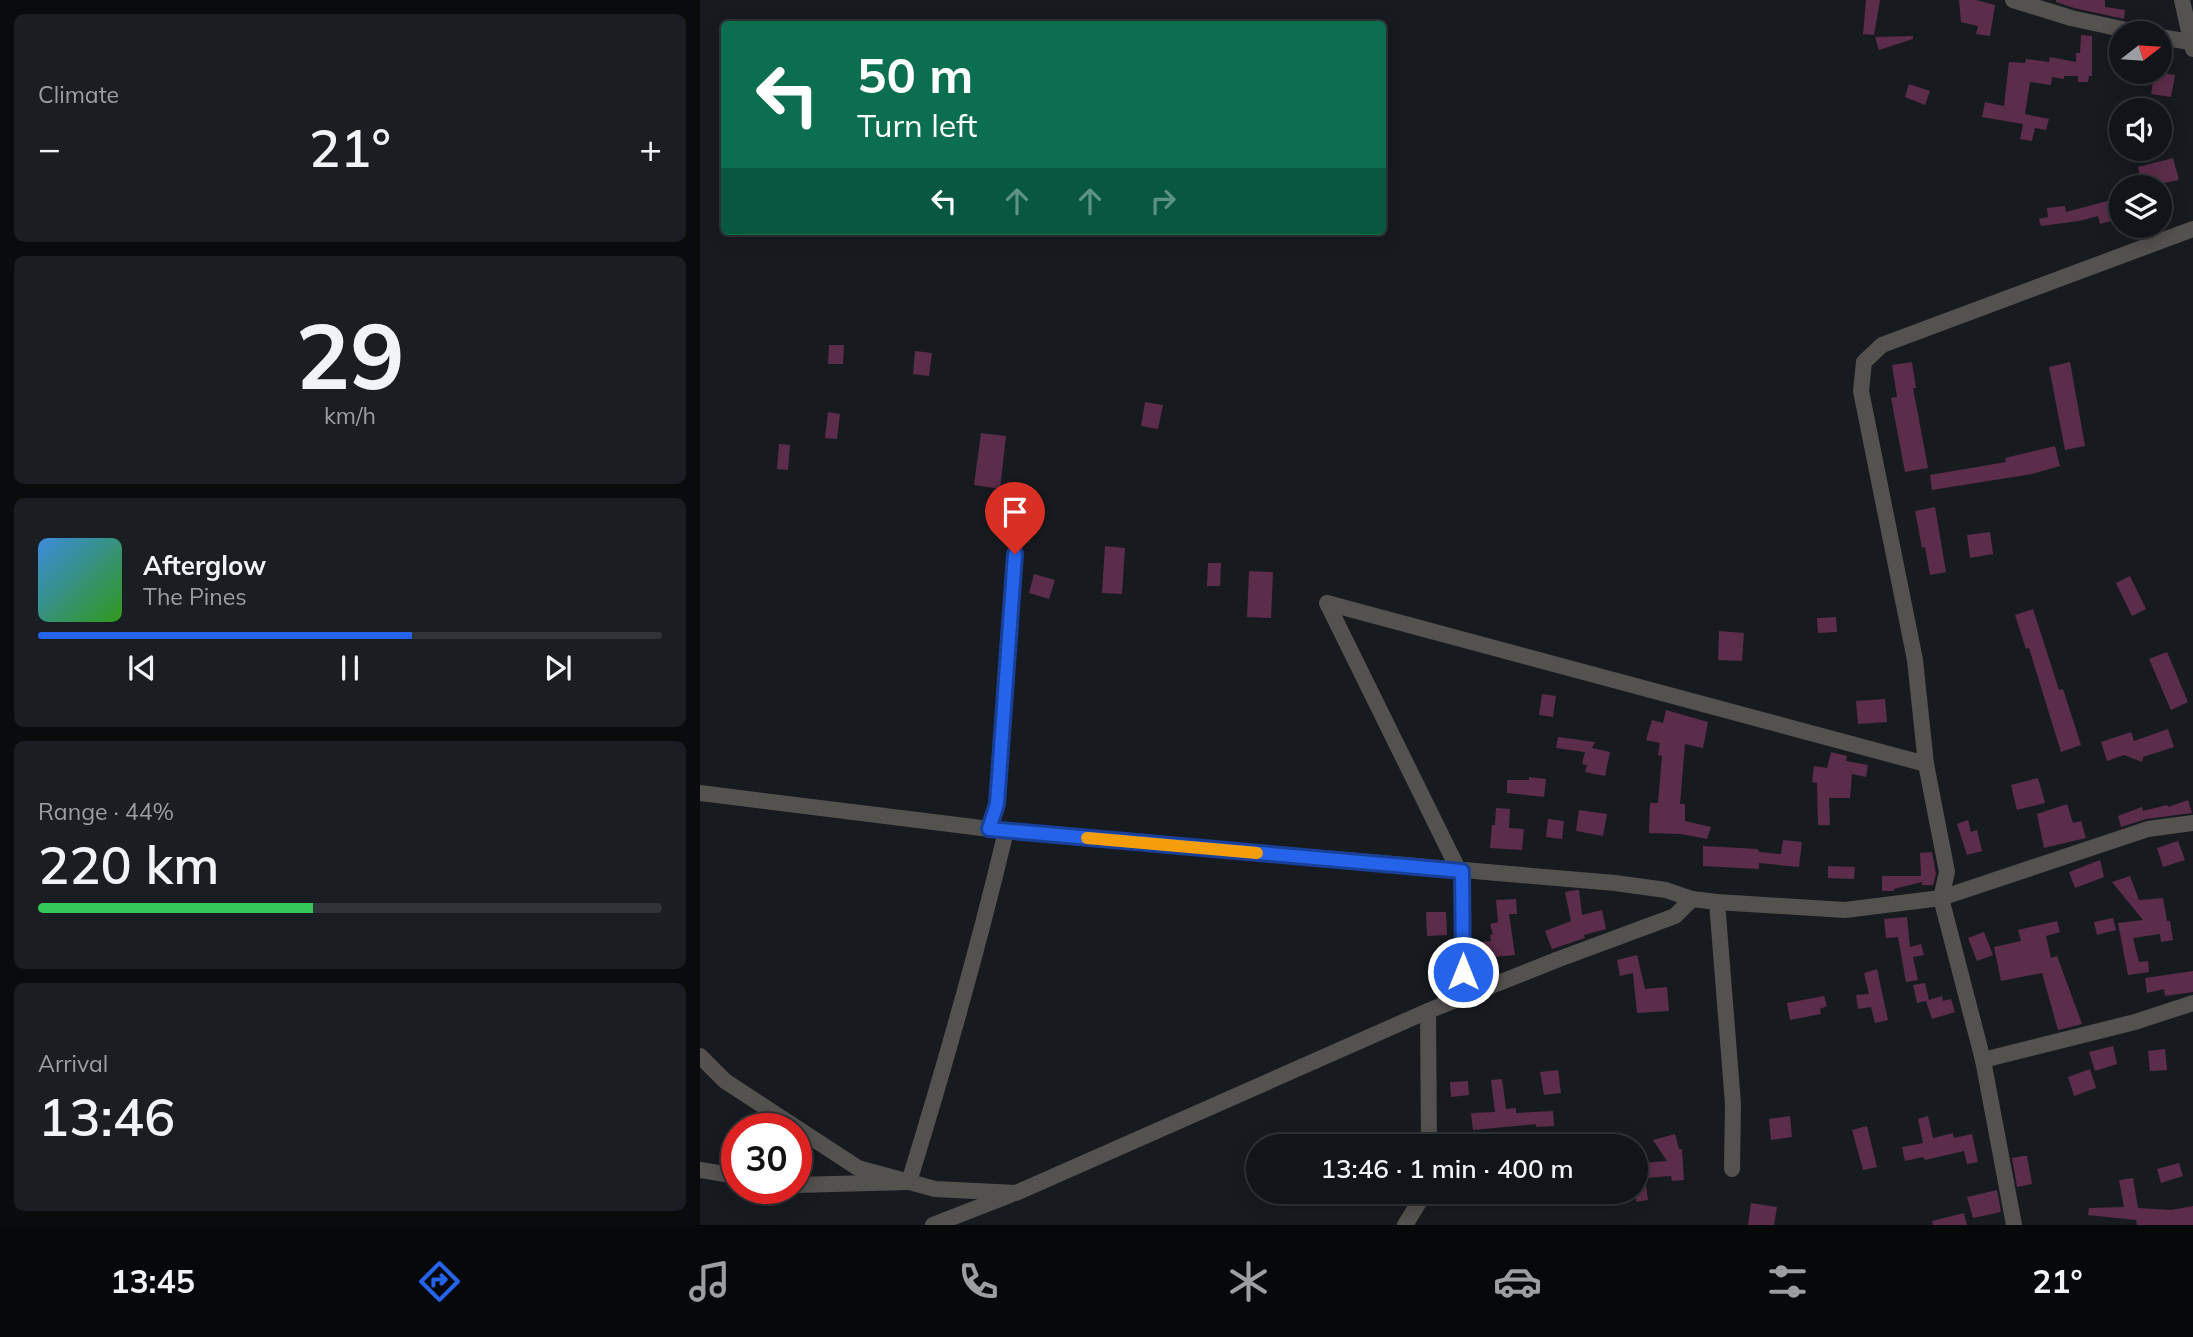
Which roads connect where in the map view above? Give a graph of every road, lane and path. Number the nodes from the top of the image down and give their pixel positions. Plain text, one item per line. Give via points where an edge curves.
1 (2013, 0) edge
2 (2182, 0) edge
3 (2109, 26) edge
4 (2172, 40) edge
5 (2192, 45) edge
6 (2193, 229) edge
7 (1015, 554) dead end
8 (1926, 764) junction
9 (700, 793) edge
10 (2193, 823) edge
11 (998, 830) junction
12 (1460, 871) junction
13 (1941, 898) junction
14 (1692, 899) junction
15 (1717, 902) junction
16 (1463, 998) junction
17 (2193, 1003) edge
18 (1428, 1011) junction
19 (700, 1056) edge
20 (1983, 1060) junction
21 (1429, 1134) edge
22 (1732, 1169) dead end
23 (700, 1170) edge
24 (721, 1173) edge
25 (909, 1182) junction
26 (812, 1185) edge
27 (1016, 1193) junction
28 (1417, 1204) edge
29 (933, 1225) edge
30 (1405, 1225) edge
31 (2014, 1225) edge

1 - 3 street
2 - 5 street
4 - 5 street
6 - 8 street via 1882,345 1864,362 1861,391 1915,660
7 - 11 street
8 - 12 street via 1328,603
8 - 13 street via 1947,872
9 - 11 street
10 - 13 street via 2148,830
11 - 12 street
11 - 25 street via 975,955
12 - 14 street via 1615,883 1666,890
12 - 16 street
13 - 15 street via 1845,910
13 - 20 street
14 - 15 street
14 - 16 street via 1675,916
15 - 22 street via 1733,1104
16 - 18 street
17 - 20 street
18 - 21 street
18 - 27 street
19 - 25 street via 725,1081 858,1168
20 - 31 street
23 - 24 street
25 - 26 street
25 - 27 street via 935,1189
27 - 29 street
28 - 30 street

